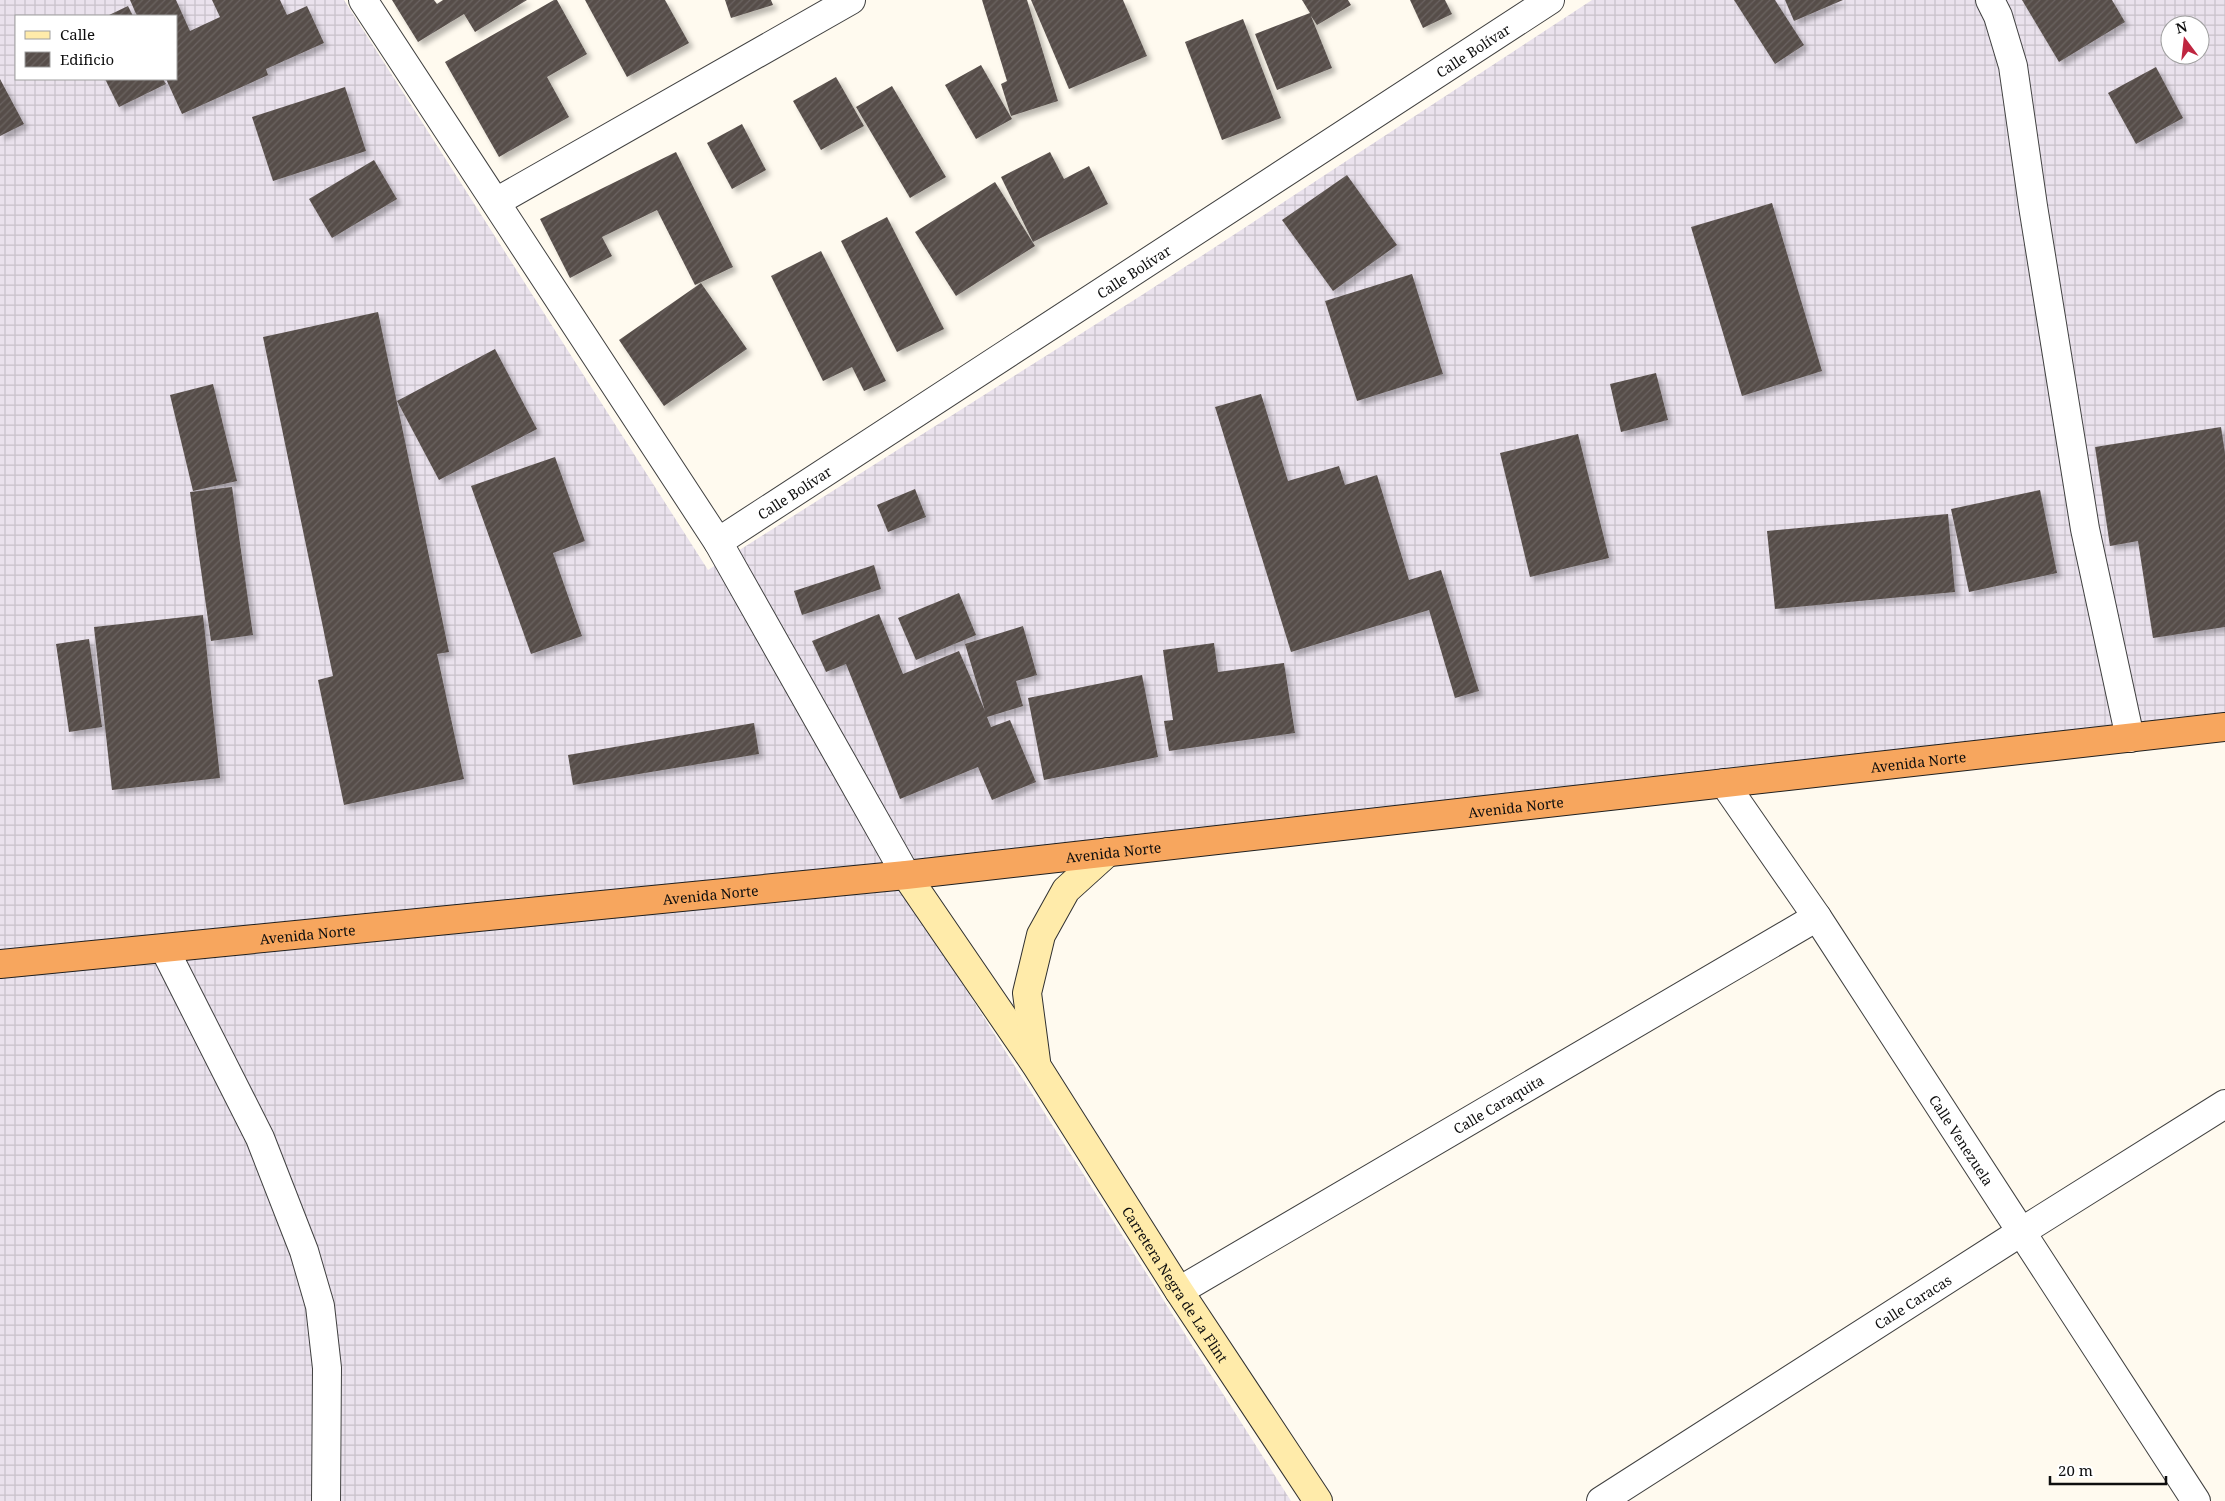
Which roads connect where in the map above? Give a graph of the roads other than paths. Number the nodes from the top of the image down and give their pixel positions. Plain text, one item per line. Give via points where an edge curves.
1 (363, 0) edge
2 (851, 0) edge
3 (1550, 0) edge
4 (1990, 0) edge
5 (496, 202) junction
6 (718, 542) junction
7 (2225, 727) edge
8 (2130, 738) junction
9 (1724, 783) junction
10 (1108, 852) junction
11 (906, 875) junction
12 (1817, 917) junction
13 (165, 950) junction
14 (0, 964) edge
15 (1036, 1065) junction
16 (2225, 1104) edge
17 (2021, 1232) junction
18 (1179, 1291) junction
19 (332, 1495) edge
20 (1318, 1501) edge
21 (1602, 1501) edge
22 (2196, 1501) edge

1 - 5 street
2 - 5 street
3 - 6 street, Calle Bolívar
4 - 8 street via 2013,66 2085,528
5 - 6 street
6 - 11 street
7 - 8 highway, Avenida Norte
8 - 9 highway, Avenida Norte
9 - 10 highway, Avenida Norte
9 - 12 street, Calle Venezuela
10 - 11 highway, Avenida Norte
10 - 15 main road, Carretera Negra de La Flint via 1066,890 1041,935 1027,993
11 - 13 highway, Avenida Norte
11 - 15 main road, Carretera Negra de La Flint
12 - 17 street, Calle Venezuela
12 - 18 street, Calle Caraquita
13 - 14 highway, Avenida Norte
13 - 19 street via 260,1138 304,1251 320,1306 328,1368
15 - 18 main road, Carretera Negra de La Flint
16 - 17 street, Calle Caracas
17 - 21 street, Calle Caracas
17 - 22 street, Calle Venezuela
18 - 20 main road, Carretera Negra de La Flint

